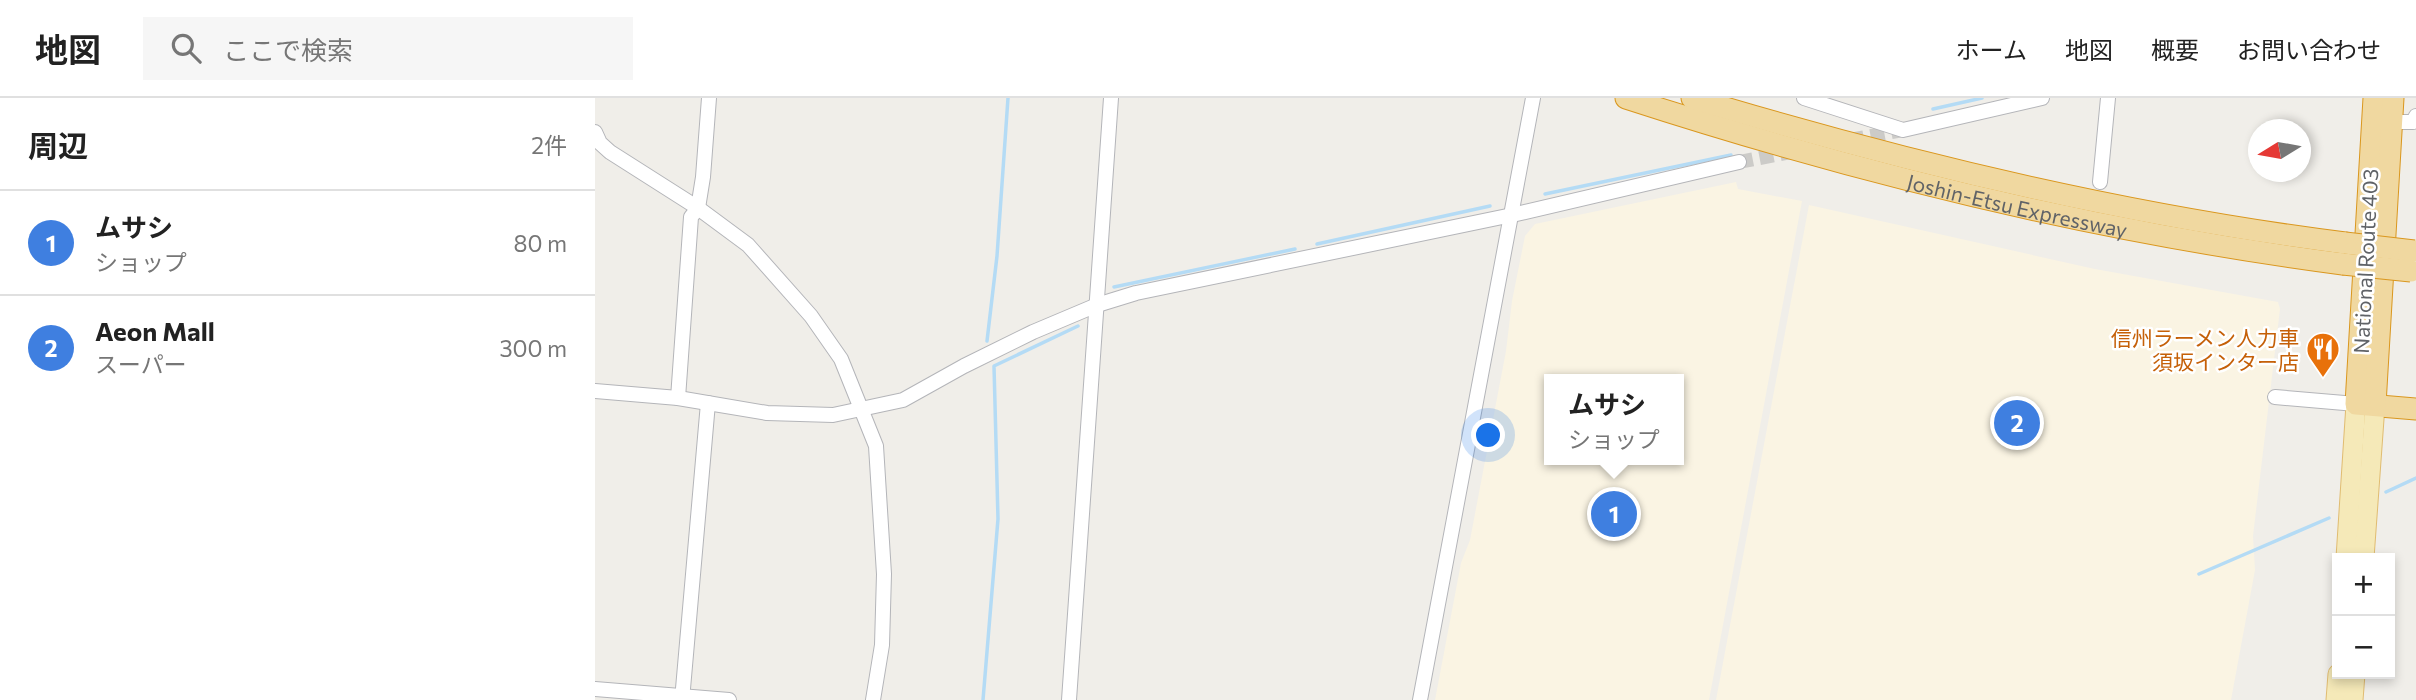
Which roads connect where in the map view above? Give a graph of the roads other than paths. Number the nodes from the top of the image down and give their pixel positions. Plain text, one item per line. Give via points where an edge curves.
1 (709, 98) edge
2 (1111, 98) edge
3 (1626, 98) edge
4 (1692, 98) edge
5 (1804, 98) edge
6 (2042, 98) edge
7 (2108, 98) edge
8 (2374, 98) edge
9 (2393, 98) edge
10 (1529, 99) edge
11 (2416, 116) edge
12 (2392, 122) junction
13 (595, 131) edge
14 (1739, 162) tunnel mouth
15 (2100, 182) dead end
16 (698, 208) junction
17 (1512, 215) junction
18 (2344, 253) junction
19 (2415, 256) edge
20 (1097, 304) junction
21 (595, 391) edge
22 (2275, 397) dead end
23 (678, 398) junction
24 (708, 403) junction
25 (2366, 405) junction
26 (2416, 409) edge
27 (862, 410) junction
28 (2347, 553) edge
29 (2364, 553) edge
30 (2338, 679) edge
31 (2355, 679) edge
32 (595, 689) edge
33 (682, 698) edge
34 (729, 700) edge
35 (873, 700) edge
36 (1069, 700) edge
37 (1420, 700) edge
38 (2336, 700) edge
39 (2353, 700) edge

1 - 16 street
2 - 20 street
3 - 18 highway, Joshin-Etsu Expressway via 1821,158 1986,200 2187,242
4 - 18 highway, Joshin-Etsu Expressway via 1850,145 2034,190
5 - 6 street via 1903,130
7 - 15 street
8 - 25 highway, National Route 403
9 - 12 highway, National Route 403
10 - 17 street
11 - 12 street via 2413,122
12 - 25 highway, National Route 403
13 - 16 street via 610,152
14 - 17 street
16 - 23 street via 691,217
16 - 27 street via 748,245 811,316 841,359
17 - 20 street
17 - 37 street
18 - 19 highway, Joshin-Etsu Expressway, bridge
20 - 27 street via 903,400
20 - 36 street
21 - 23 street
22 - 25 street
23 - 24 street
24 - 27 street via 767,413 833,415
24 - 33 street
25 - 26 highway
25 - 28 main road
25 - 29 main road
27 - 35 street via 876,446 884,574 882,645
30 - 38 main road
31 - 39 main road
32 - 33 street
33 - 34 street

